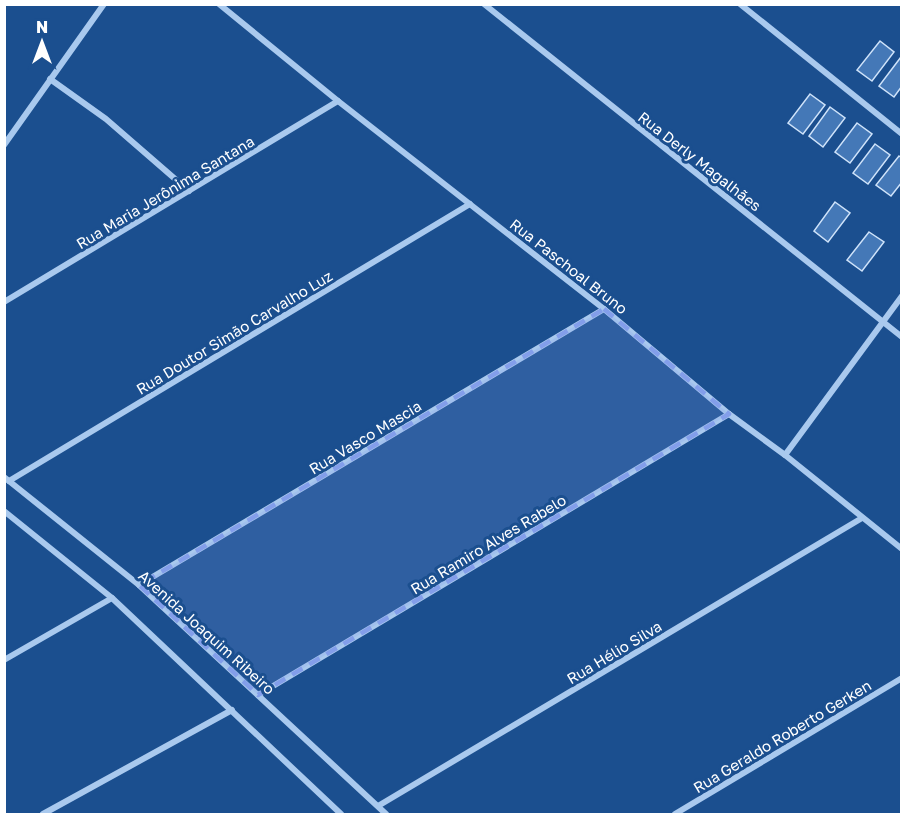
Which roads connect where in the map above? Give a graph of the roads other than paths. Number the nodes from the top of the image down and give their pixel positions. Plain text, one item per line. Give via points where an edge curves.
1 (104, 4) edge
2 (219, 4) edge
3 (484, 4) edge
4 (740, 4) edge
5 (50, 79) junction
6 (338, 101) junction
7 (902, 134) edge
8 (4, 145) edge
9 (189, 191) junction
10 (470, 204) junction
11 (902, 296) edge
12 (4, 302) edge
13 (604, 309) junction
14 (883, 322) junction
15 (902, 337) edge
16 (729, 414) junction
17 (785, 454) junction
18 (7, 479) edge
19 (4, 511) edge
20 (862, 518) junction
21 (902, 549) edge
22 (139, 585) junction
23 (112, 598) junction
24 (4, 660) edge
25 (902, 678) edge
26 (258, 695) junction
27 (232, 710) junction
28 (378, 806) junction
29 (43, 814) edge
30 (341, 814) edge
31 (386, 814) edge
32 (675, 814) edge

1 - 5 street
2 - 6 street, Rua Paschoal Bruno
3 - 14 street, Rua Derly Magalhães
4 - 7 street
5 - 8 street
5 - 9 street via 106,119
6 - 9 street, Rua Maria Jerônima Santana
6 - 10 street, Rua Paschoal Bruno
9 - 12 street, Rua Maria Jerônima Santana
10 - 13 street, Rua Paschoal Bruno
10 - 18 street, Rua Doutor Simão Carvalho Luz
11 - 14 street
13 - 16 street, Rua Paschoal Bruno
13 - 22 street, Rua Vasco Mascia
14 - 15 street, Rua Derly Magalhães
14 - 17 street
16 - 17 street, Rua Paschoal Bruno
16 - 26 street, Rua Ramiro Alves Rabelo
17 - 20 street, Rua Paschoal Bruno
18 - 22 street, Avenida Joaquim Ribeiro
19 - 23 street
20 - 21 street, Rua Paschoal Bruno
20 - 28 street, Rua Hélio Silva
22 - 26 street, Avenida Joaquim Ribeiro
23 - 24 street
23 - 27 street
25 - 32 street, Rua Geraldo Roberto Gerken
26 - 28 street, Avenida Joaquim Ribeiro
27 - 29 street
27 - 30 street
28 - 31 street, Avenida Joaquim Ribeiro

